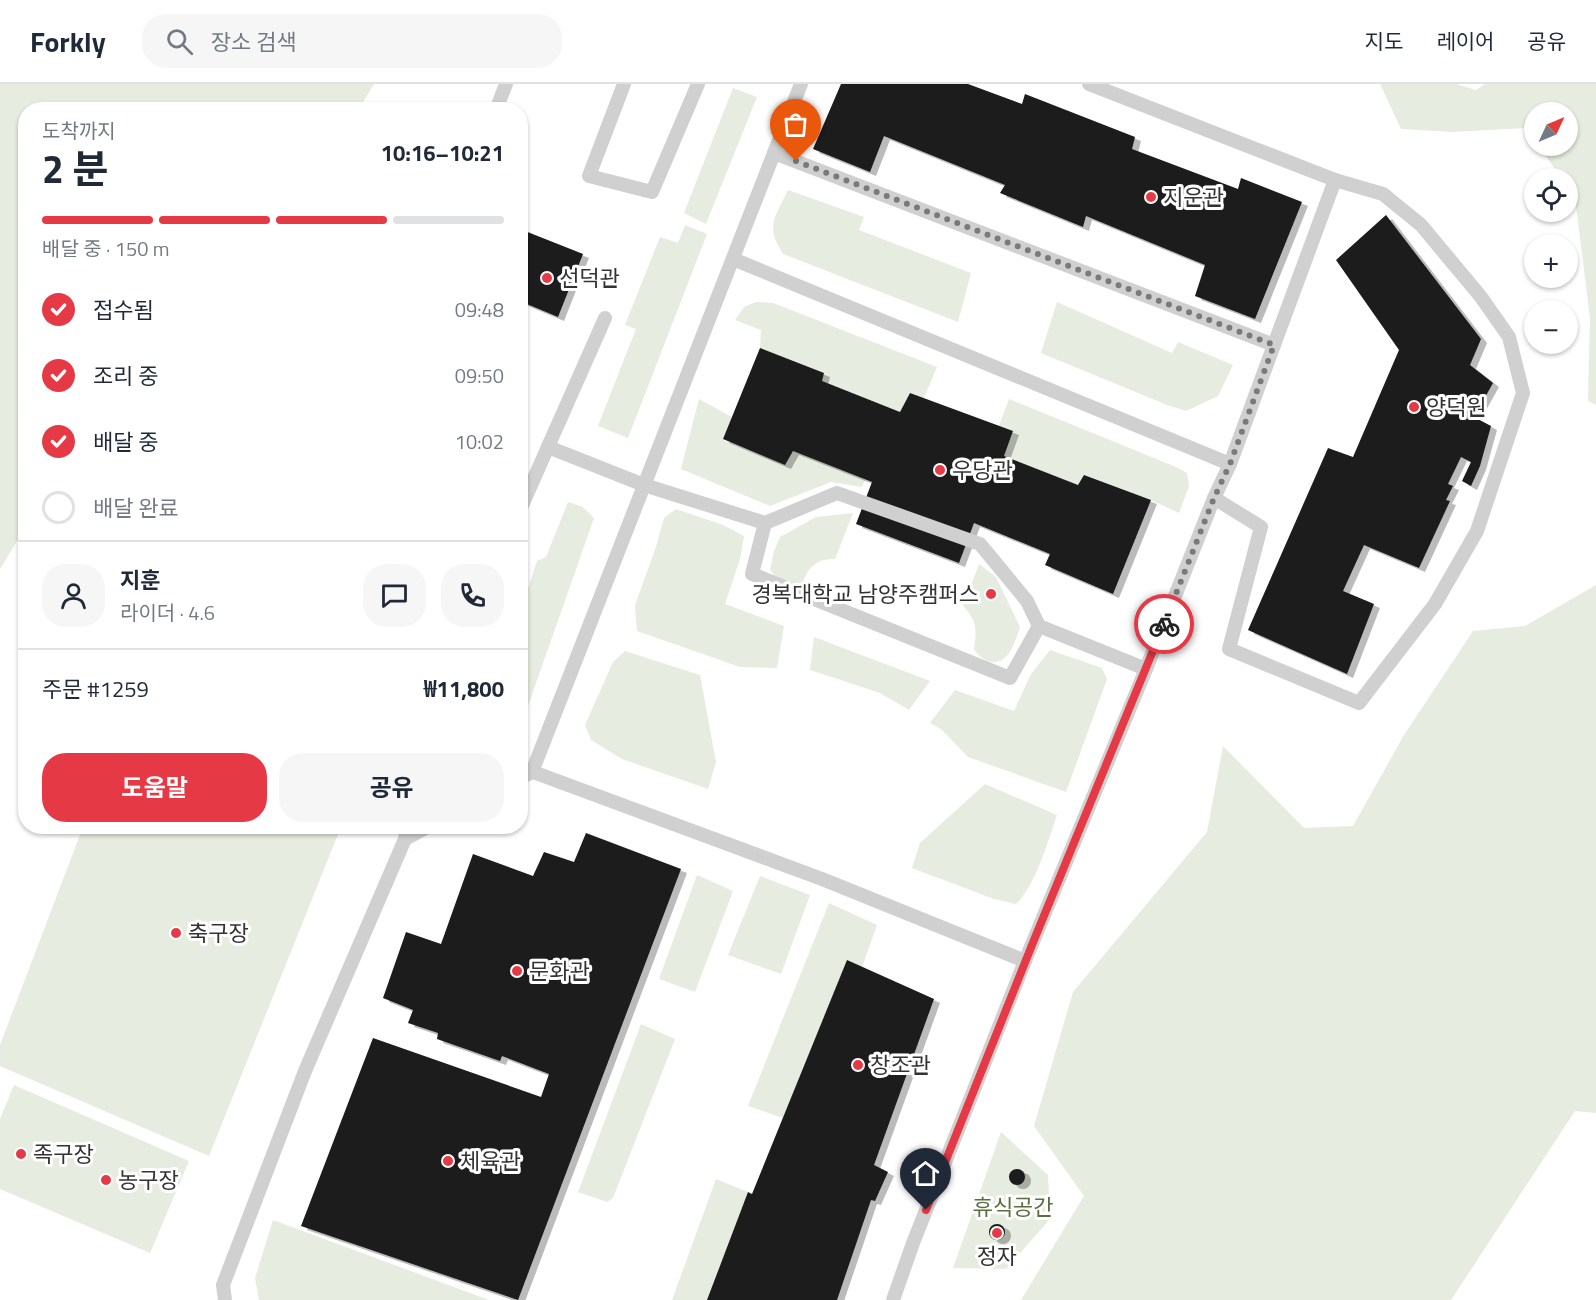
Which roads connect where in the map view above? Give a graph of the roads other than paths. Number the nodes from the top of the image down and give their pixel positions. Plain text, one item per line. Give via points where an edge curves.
1 (506, 84) edge
2 (624, 84) edge
3 (698, 84) edge
4 (800, 84) edge
5 (1089, 84) edge
6 (499, 102) edge
7 (774, 153) junction
8 (1335, 180) junction
9 (733, 259) junction
10 (605, 318) dead end
11 (1274, 345) junction
12 (548, 447) junction
13 (1230, 464) junction
14 (644, 486) junction
15 (528, 492) edge
16 (1214, 498) junction
17 (765, 523) junction
18 (1039, 626) junction
19 (1146, 669) junction
20 (528, 762) edge
21 (528, 773) edge
22 (406, 834) edge
23 (1025, 961) junction
24 (225, 1300) edge
25 (893, 1300) edge

1 - 6 lane
2 - 3 lane via 589,176 652,192
4 - 7 lane
5 - 8 lane
7 - 9 lane
7 - 11 lane
8 - 11 lane
8 - 16 lane via 1383,194 1421,225 1509,337 1523,393 1477,531 1435,604 1359,704 1229,650 1261,527
9 - 13 lane
9 - 14 lane
10 - 12 lane
11 - 13 lane
12 - 14 lane
12 - 15 lane
13 - 16 lane
14 - 17 lane
14 - 20 lane
16 - 19 lane
17 - 18 lane via 837,493 980,544 1027,601
17 - 18 lane via 752,574 1010,678
18 - 19 lane
19 - 23 lane
21 - 23 lane via 822,879
22 - 24 lane via 305,1071 223,1285
23 - 25 lane

